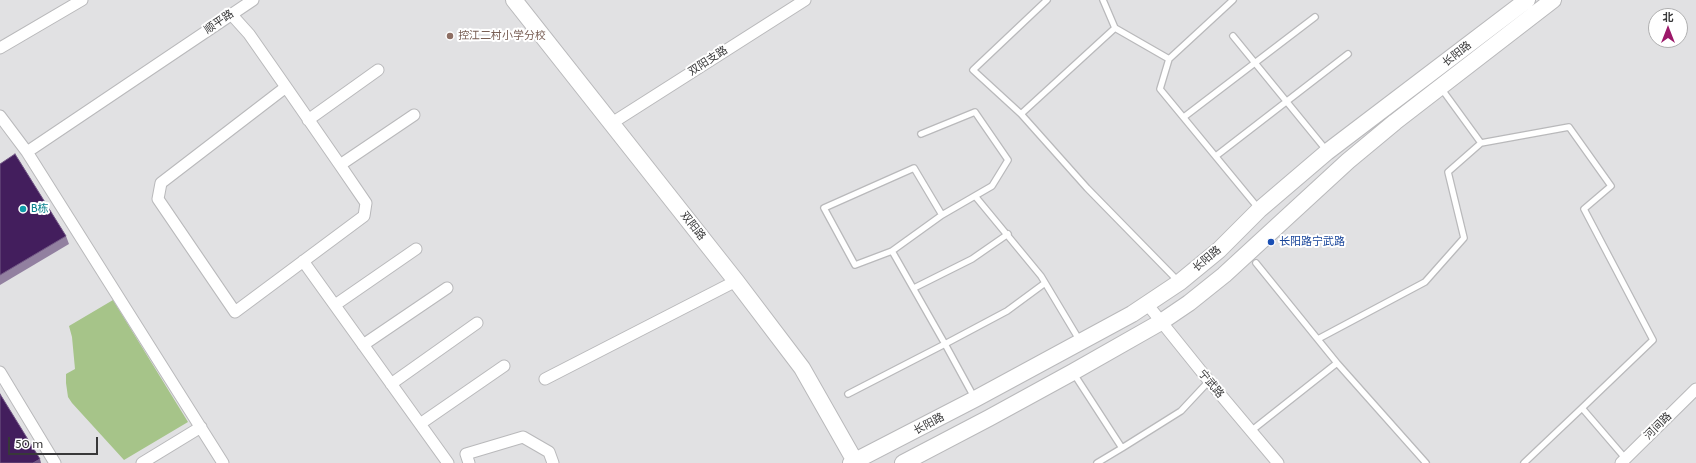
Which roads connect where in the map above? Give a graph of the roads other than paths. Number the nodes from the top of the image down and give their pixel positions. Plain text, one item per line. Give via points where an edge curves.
1 (82, 0) edge
2 (253, 0) edge
3 (514, 0) edge
4 (805, 0) edge
5 (1047, 0) edge
6 (1103, 0) edge
7 (1232, 0) edge
8 (1527, 0) edge
9 (1553, 0) edge
10 (231, 14) junction
11 (1315, 17) dead end
12 (1115, 28) junction
13 (1233, 36) dead end
14 (0, 48) edge
15 (1348, 54) dead end
16 (1169, 59) junction
17 (1254, 63) junction
18 (378, 70) dead end
19 (1440, 86) junction
20 (286, 87) junction
21 (1286, 101) junction
22 (1021, 114) junction
23 (0, 116) edge
24 (414, 116) dead end
25 (1184, 117) junction
26 (308, 120) junction
27 (612, 123) junction
28 (921, 134) dead end
29 (1481, 143) junction
30 (27, 152) junction
31 (1327, 152) junction
32 (1216, 156) junction
33 (340, 165) junction
34 (975, 196) junction
35 (1259, 210) junction
36 (942, 215) junction
37 (1008, 234) junction
38 (416, 248) dead end
39 (892, 251) junction
40 (303, 261) junction
41 (1256, 263) dead end
42 (736, 281) junction
43 (1180, 282) junction
44 (1045, 283) junction
45 (447, 288) dead end
46 (914, 288) junction
47 (1147, 304) junction
48 (335, 305) junction
49 (1161, 322) junction
50 (477, 323) dead end
51 (1318, 339) junction
52 (1080, 341) junction
53 (945, 344) junction
54 (363, 345) junction
55 (1337, 363) junction
56 (504, 366) dead end
57 (0, 372) edge
58 (1073, 372) junction
59 (545, 379) dead end
60 (1209, 381) junction
61 (391, 384) junction
62 (1696, 389) edge
63 (848, 394) dead end
64 (975, 399) junction
65 (1582, 408) junction
66 (420, 424) junction
67 (201, 427) junction
68 (1251, 431) junction
69 (1122, 448) junction
70 (1623, 461) edge
71 (854, 462) edge
72 (55, 463) edge
73 (142, 463) edge
74 (223, 463) edge
75 (448, 463) edge
76 (469, 463) edge
77 (553, 463) edge
78 (903, 463) edge
79 (1097, 463) edge
80 (1278, 463) edge
81 (1426, 463) edge
82 (1524, 463) edge

1 - 14 street
2 - 10 street, 顺平路
3 - 27 main road, 双阳路
4 - 27 street, 双阳支路
5 - 22 lane via 973,70
6 - 12 lane
7 - 16 lane
8 - 31 main road, 长阳路
9 - 19 main road, 长阳路
10 - 20 street via 249,34
10 - 30 street, 顺平路
11 - 17 lane
12 - 16 lane
12 - 22 lane
13 - 17 lane
15 - 21 lane
16 - 25 lane via 1160,89
17 - 21 lane
17 - 25 lane
18 - 26 street
19 - 29 lane
19 - 49 main road, 长阳路 via 1348,161 1224,275 1190,303
20 - 26 street
20 - 40 street via 160,184 158,199 235,312
21 - 31 lane
21 - 32 lane
22 - 43 lane via 1087,188
23 - 30 street
24 - 33 street
25 - 32 lane
26 - 33 street
27 - 42 main road, 双阳路
28 - 34 lane via 975,112 1008,160 992,186
29 - 51 lane via 1448,172 1464,238 1425,282
29 - 65 lane via 1569,127 1611,186 1584,209 1653,340
30 - 67 street
31 - 35 main road, 长阳路
32 - 35 lane
33 - 40 street via 366,203 364,216
34 - 36 lane
34 - 37 lane
35 - 43 main road, 长阳路
36 - 39 lane
36 - 39 lane via 914,168 824,208 855,265
37 - 44 lane
37 - 46 lane via 972,259
38 - 48 street
39 - 46 lane
40 - 48 street
41 - 51 lane
42 - 59 street
42 - 71 main road, 双阳路 via 802,368
43 - 47 main road, 长阳路
44 - 52 lane
44 - 53 lane via 1007,311
45 - 54 street
46 - 53 lane
47 - 49 street, 宁武路
47 - 52 main road, 长阳路
48 - 54 street
49 - 58 main road, 长阳路
49 - 60 street, 宁武路
50 - 61 street
51 - 55 lane
52 - 64 main road, 长阳路
53 - 63 lane
53 - 64 lane
54 - 61 street
55 - 68 lane
55 - 81 lane
56 - 66 street
57 - 72 street
58 - 69 lane
58 - 78 main road, 长阳路
60 - 68 street, 宁武路
60 - 69 lane via 1181,411
61 - 66 street
62 - 70 street, 河间路
64 - 71 main road, 长阳路
65 - 70 lane
65 - 82 lane
66 - 75 street
67 - 73 street
67 - 74 street
68 - 80 street, 宁武路
69 - 79 lane
76 - 77 street via 466,454 523,437 549,452

